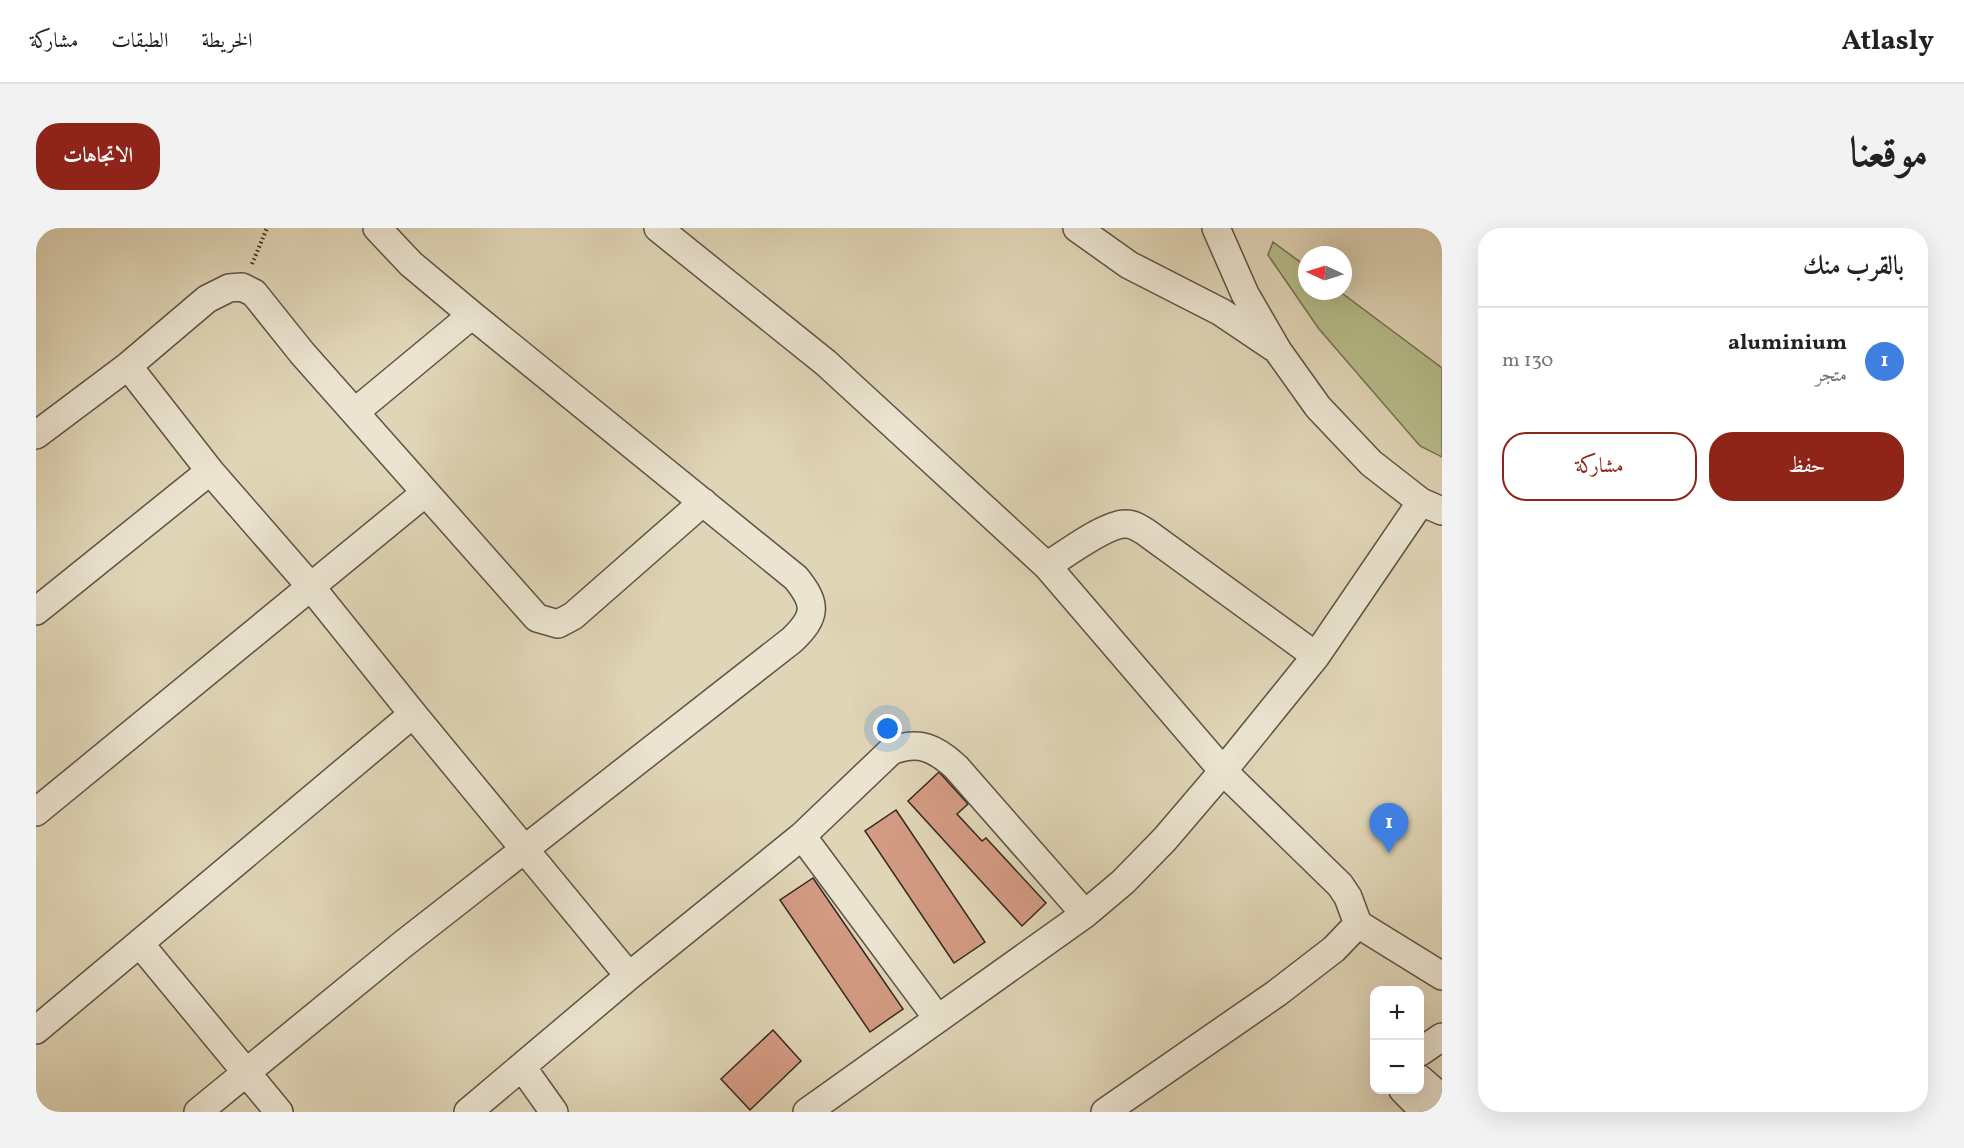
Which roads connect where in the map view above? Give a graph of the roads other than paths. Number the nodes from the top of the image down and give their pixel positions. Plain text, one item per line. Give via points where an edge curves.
1 (377, 228) edge
2 (658, 228) edge
3 (1077, 228) edge
4 (1216, 228) edge
5 (472, 315) junction
6 (1278, 351) junction
7 (128, 366) junction
8 (356, 412) junction
9 (36, 435) edge
10 (210, 471) junction
11 (425, 493) junction
12 (703, 502) junction
13 (1432, 507) edge
14 (1047, 566) junction
15 (310, 587) junction
16 (36, 611) edge
17 (1316, 656) junction
18 (413, 714) junction
19 (1223, 771) junction
20 (36, 812) edge
21 (802, 836) junction
22 (525, 848) junction
23 (1085, 915) junction
24 (1358, 924) junction
25 (140, 944) junction
26 (1442, 975) edge
27 (629, 976) junction
28 (938, 1019) junction
29 (36, 1030) edge
30 (1442, 1036) edge
31 (1424, 1049) edge
32 (522, 1067) junction
33 (246, 1072) junction
34 (1424, 1083) edge
35 (1408, 1094) edge
36 (1442, 1098) edge
37 (198, 1112) edge
38 (279, 1112) edge
39 (468, 1112) edge
40 (554, 1112) edge
41 (807, 1112) edge
42 (1105, 1112) edge
43 (1425, 1112) edge

1 - 5 street via 411,264
2 - 14 street via 825,363
3 - 6 street via 1129,265 1221,312
4 - 6 street via 1245,294
5 - 8 street
5 - 12 street
6 - 13 street via 1318,407 1371,463
7 - 8 street via 207,299 229,288 242,287 254,293
7 - 9 street
7 - 10 street
8 - 11 street
10 - 15 street
10 - 16 street
11 - 12 street via 537,618 558,624 594,600
11 - 15 street
12 - 22 street via 796,578 808,594 812,611 804,628
13 - 17 street
14 - 17 street via 1110,528 1134,525
14 - 19 street
15 - 18 street
15 - 20 street
17 - 19 street
18 - 22 street
18 - 25 street
19 - 23 street via 1124,882
19 - 24 street via 1340,885
21 - 23 street via 891,751 906,745 928,748 956,767
21 - 27 street
21 - 28 street
22 - 27 street
22 - 33 street
23 - 28 street
24 - 26 street
24 - 42 street via 1334,949 1277,993
25 - 29 street
25 - 33 street
27 - 32 street
28 - 41 street
30 - 31 street
32 - 39 street
32 - 40 street
33 - 37 street
33 - 38 street
34 - 36 street
35 - 43 street

